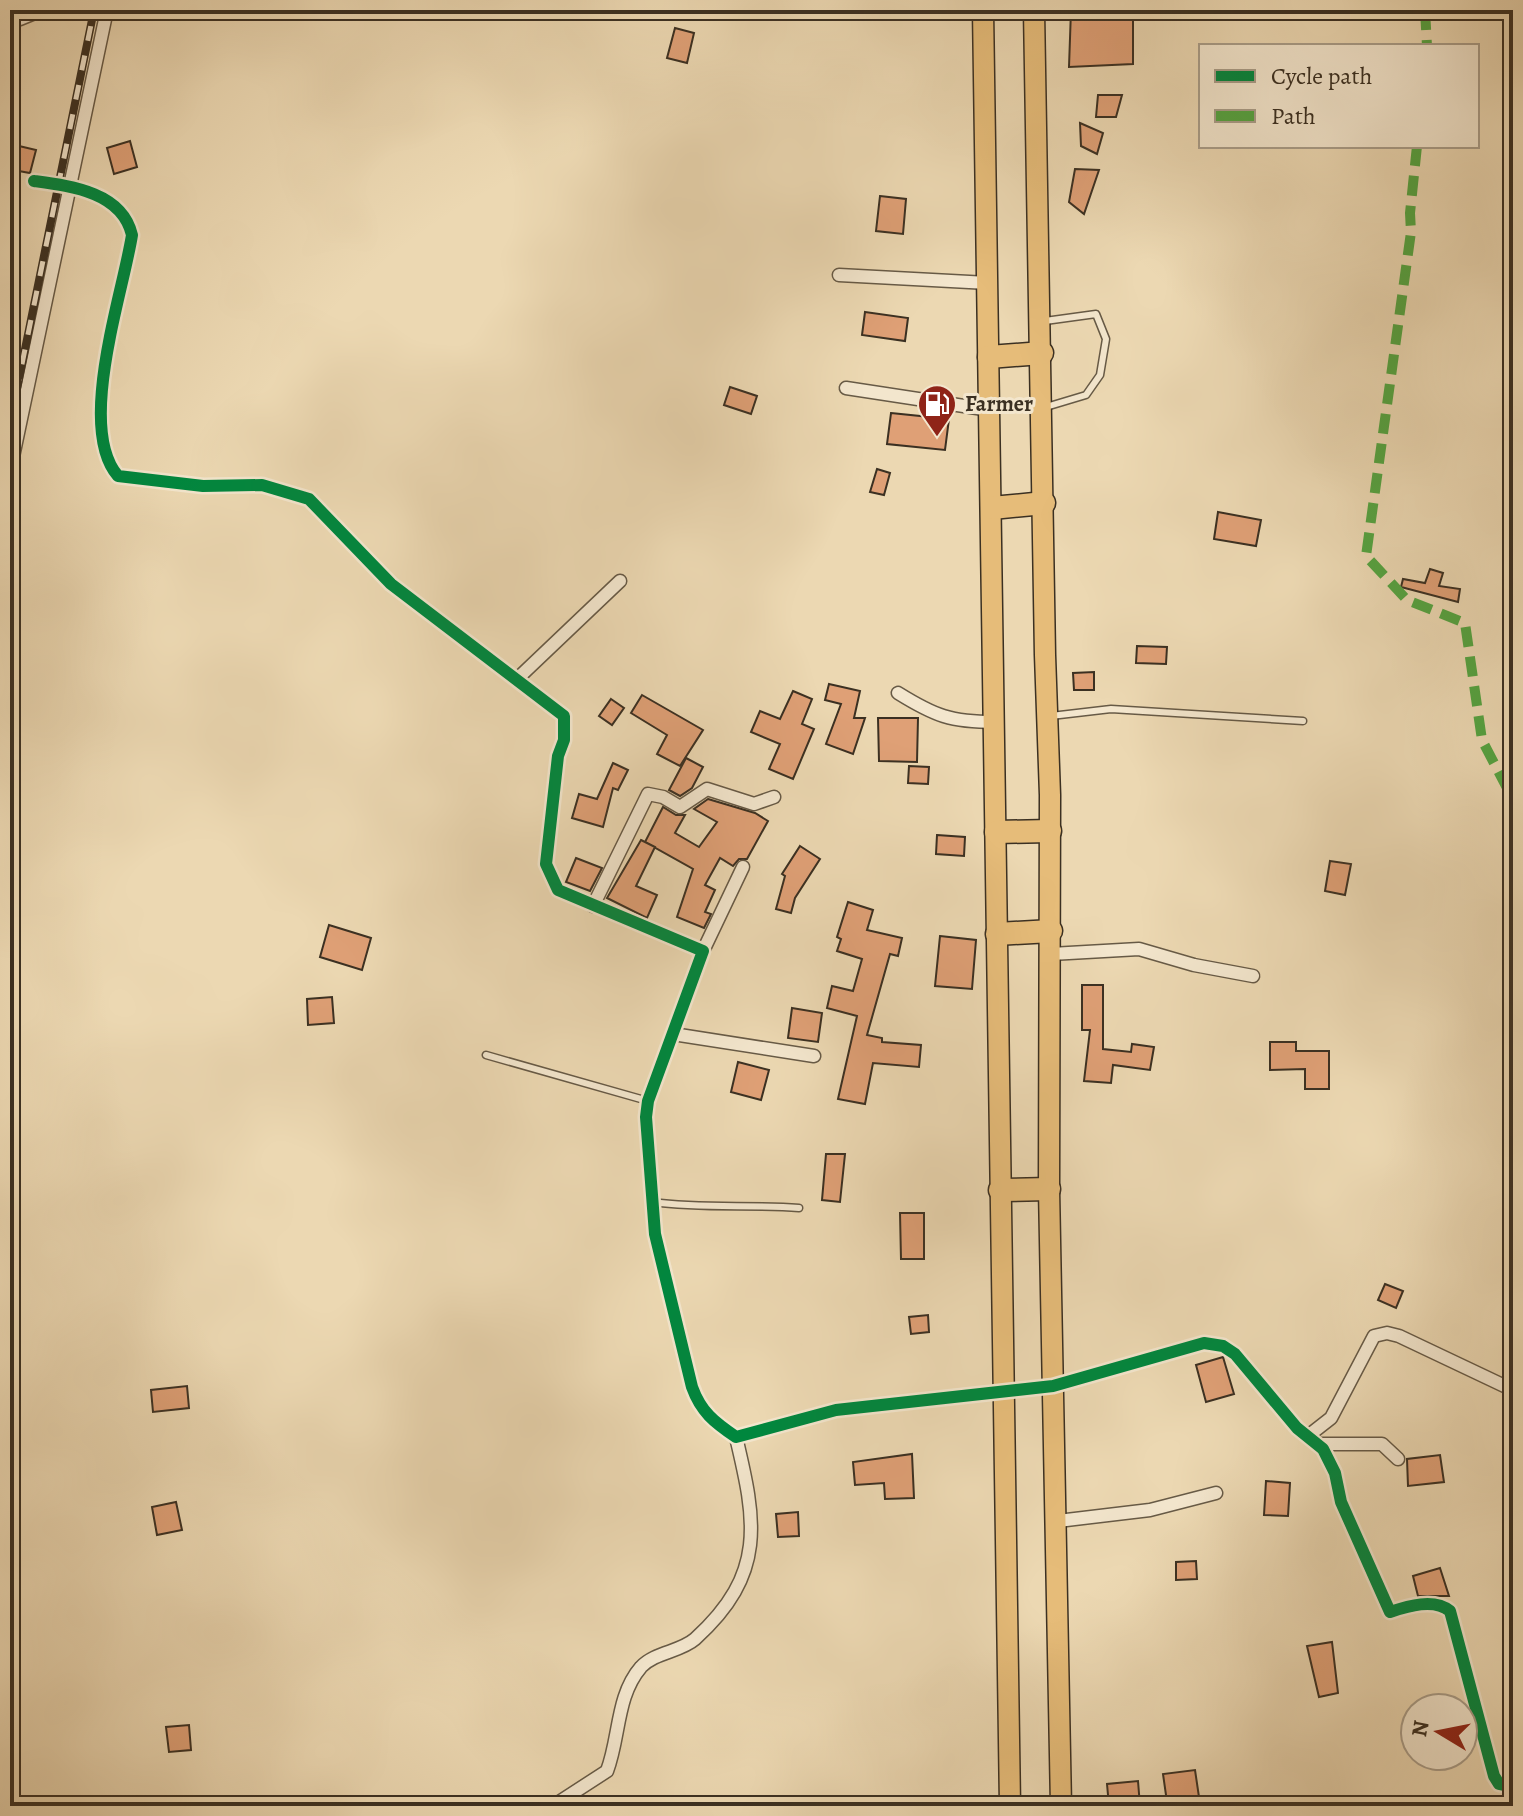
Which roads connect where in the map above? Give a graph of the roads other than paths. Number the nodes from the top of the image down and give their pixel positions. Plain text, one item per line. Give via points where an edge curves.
1 (42, 10) edge
2 (107, 10) edge
3 (983, 10) edge
4 (1034, 10) edge
5 (10, 18) edge
6 (34, 181) dead end
7 (68, 187) junction
8 (839, 275) dead end
9 (988, 283) junction
10 (1041, 321) junction
11 (1042, 353) junction
12 (989, 357) junction
13 (846, 388) dead end
14 (1043, 408) junction
15 (990, 410) junction
16 (10, 471) edge
17 (1044, 503) junction
18 (992, 508) junction
19 (620, 581) dead end
20 (516, 680) junction
21 (898, 693) dead end
22 (1047, 716) junction
23 (1303, 721) dead end
24 (995, 722) junction
25 (774, 797) dead end
26 (1050, 831) junction
27 (996, 832) junction
28 (743, 867) dead end
29 (593, 906) junction
30 (1051, 931) junction
31 (997, 934) junction
32 (703, 951) junction
33 (1051, 954) junction
34 (1253, 976) dead end
35 (673, 1034) junction
36 (486, 1055) dead end
37 (814, 1056) dead end
38 (648, 1101) junction
39 (1049, 1189) junction
40 (1000, 1190) junction
41 (653, 1202) junction
42 (799, 1208) dead end
43 (1053, 1386) junction
44 (1003, 1389) junction
45 (1513, 1390) edge
46 (1308, 1436) junction
47 (736, 1437) junction
48 (1320, 1444) junction
49 (1398, 1459) dead end
50 (1216, 1493) dead end
51 (1058, 1521) junction
52 (1513, 1787) edge
53 (553, 1806) edge
54 (1010, 1806) edge
55 (1061, 1806) edge

1 - 5 street
2 - 7 street
3 - 9 main road
4 - 10 main road
6 - 7 street
7 - 16 street
7 - 20 street via 112,202 129,220 132,235 103,391 105,456 118,476 203,486 262,485 309,499 391,584
8 - 9 street
9 - 12 main road
10 - 11 main road
10 - 14 lane via 1096,314 1106,339 1100,375 1086,395
11 - 12 highway
11 - 14 main road
12 - 15 main road
13 - 15 street
14 - 17 main road
15 - 18 main road
17 - 18 highway
17 - 22 main road
18 - 24 main road
19 - 20 street
20 - 29 street via 565,721 546,864 558,890
21 - 24 street via 936,716
22 - 23 lane via 1111,709
22 - 26 main road
24 - 27 main road
25 - 29 street via 754,804 707,789 680,807 648,794
26 - 27 highway
26 - 30 main road
27 - 31 main road
28 - 32 street
29 - 32 street
30 - 31 highway
30 - 33 main road
31 - 40 main road
32 - 35 street
33 - 34 street via 1139,949
33 - 39 main road
35 - 37 street
35 - 38 street
36 - 38 lane
38 - 41 street
39 - 40 highway
39 - 43 main road
40 - 44 main road
41 - 42 lane
41 - 47 street via 655,1234 698,1405
43 - 44 street
43 - 46 street via 1213,1343 1235,1354
43 - 51 main road
44 - 47 street via 836,1410
44 - 54 main road
45 - 46 street via 1399,1336 1374,1336 1331,1418
46 - 48 street
47 - 53 street via 751,1501 753,1536 746,1572 695,1639 643,1665 629,1685 607,1771
48 - 49 street via 1382,1444
48 - 52 street via 1390,1612 1432,1604 1450,1611 1494,1776 1499,1784
50 - 51 street via 1150,1510
51 - 55 main road

